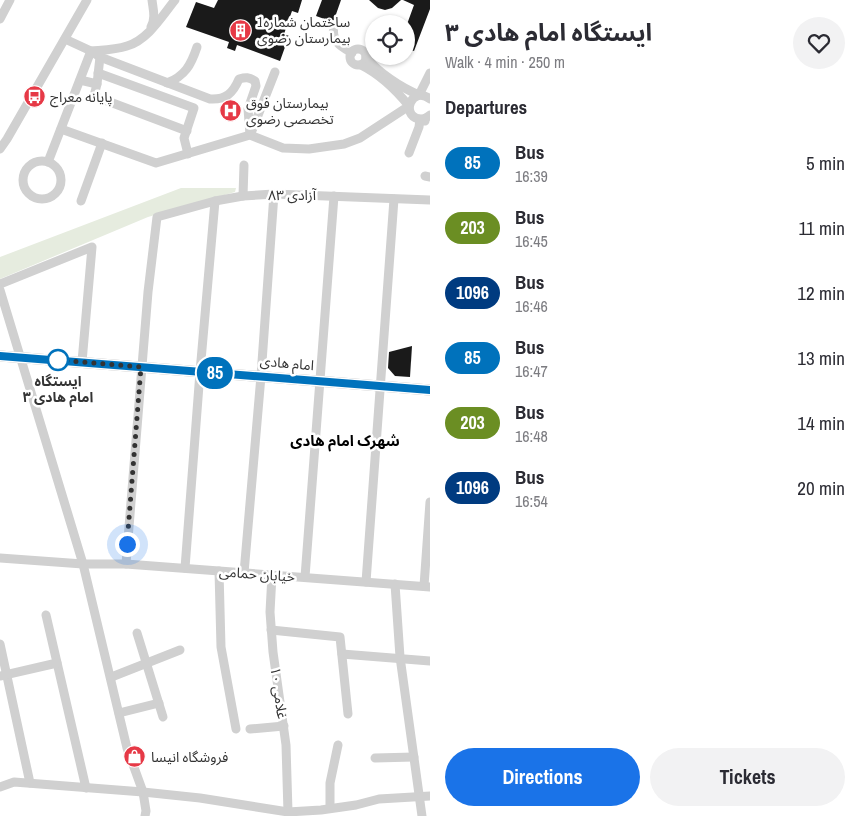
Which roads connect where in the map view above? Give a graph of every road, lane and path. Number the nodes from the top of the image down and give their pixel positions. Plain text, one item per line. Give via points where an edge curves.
1 (10, 0) edge
2 (87, 0) edge
3 (152, 0) edge
4 (175, 0) edge
5 (0, 19) edge
6 (334, 26) dead end
7 (149, 31) junction
8 (65, 39) junction
9 (197, 47) dead end
10 (91, 52) junction
11 (100, 57) junction
12 (364, 61) junction
13 (275, 72) dead end
14 (98, 73) junction
15 (430, 73) edge
16 (80, 80) junction
17 (167, 83) junction
18 (97, 84) junction
19 (419, 96) junction
20 (430, 99) edge
21 (409, 106) junction
22 (430, 116) edge
23 (418, 119) junction
24 (386, 120) junction
25 (430, 122) edge
26 (61, 128) junction
27 (187, 131) junction
28 (250, 136) junction
29 (102, 144) junction
30 (0, 149) edge
31 (409, 153) dead end
32 (188, 154) junction
33 (48, 162) junction
34 (244, 165) dead end
35 (243, 193) junction
36 (274, 194) junction
37 (334, 196) junction
38 (394, 198) junction
39 (430, 200) edge
40 (81, 201) dead end
41 (215, 201) junction
42 (0, 284) edge
43 (0, 290) edge
44 (0, 356) edge
45 (21, 357) junction
46 (82, 362) junction
47 (141, 367) junction
48 (200, 372) junction
49 (261, 376) junction
50 (320, 381) junction
51 (380, 386) junction
52 (430, 390) edge
53 (430, 502) edge
54 (0, 558) edge
55 (83, 564) junction
56 (126, 564) junction
57 (185, 568) junction
58 (218, 571) junction
59 (244, 573) junction
60 (272, 575) junction
61 (305, 577) junction
62 (366, 582) junction
63 (395, 584) junction
64 (427, 586) edge
65 (46, 615) dead end
66 (271, 630) junction
67 (137, 633) dead end
68 (0, 644) edge
69 (180, 650) dead end
70 (342, 654) junction
71 (400, 659) junction
72 (430, 661) edge
73 (57, 663) junction
74 (146, 663) junction
75 (3, 675) edge
76 (111, 678) junction
77 (158, 703) junction
78 (119, 713) junction
79 (348, 714) dead end
80 (163, 717) dead end
81 (284, 726) junction
82 (250, 729) dead end
83 (236, 730) dead end
84 (338, 745) dead end
85 (414, 757) junction
86 (374, 758) dead end
87 (30, 783) junction
88 (0, 787) edge
89 (86, 788) junction
90 (143, 792) junction
91 (420, 796) junction
92 (430, 796) edge
93 (330, 808) junction
94 (291, 813) edge
95 (146, 816) edge
96 (422, 816) edge

1 - 5 street
2 - 8 street
3 - 7 street via 154,13
4 - 7 street
6 - 12 street via 335,40 352,53 352,62 356,65
7 - 10 street via 129,46
8 - 10 street
8 - 30 street
9 - 17 street via 183,73
10 - 11 street
10 - 16 street
11 - 14 street
11 - 17 street
12 - 19 street
12 - 21 street
13 - 28 street
14 - 18 street
14 - 27 street via 194,108
15 - 19 street
16 - 18 street
16 - 26 street
17 - 28 street via 217,99 231,93 239,79 245,77 255,81 248,109
18 - 27 street via 94,96
19 - 20 street
19 - 21 street via 412,99
21 - 23 street via 410,113
21 - 24 street
22 - 23 street
23 - 24 street
23 - 25 street
23 - 31 street via 419,126
24 - 28 street via 360,138 318,148 283,148
26 - 29 street
26 - 33 street
27 - 32 street via 184,138
28 - 32 street
29 - 32 street via 156,163
29 - 40 street
33 - 33 street via 31,164 24,173 23,184 35,197 46,198 59,186 57,170
34 - 35 street
35 - 36 street, آزادی ۸۳
35 - 41 street, آزادی ۸۳
36 - 37 street, آزادی ۸۳
36 - 49 street
37 - 38 street, آزادی ۸۳
37 - 50 street
38 - 39 street, آزادی ۸۳
38 - 51 street
41 - 47 street, آزادی ۸۳ via 157,218
41 - 48 street
42 - 46 street via 92,247
43 - 45 street
44 - 45 main road, امام هادی
45 - 46 main road, امام هادی
45 - 55 street
46 - 47 main road, امام هادی
47 - 48 main road, امام هادی
47 - 56 street
48 - 49 main road, امام هادی
48 - 57 street
49 - 50 main road, امام هادی
49 - 59 street
50 - 51 main road, امام هادی
50 - 61 street
51 - 52 main road, امام هادی
51 - 62 street
53 - 64 street
54 - 55 street, خیابان حمامی
55 - 56 street, خیابان حمامی
55 - 76 street
56 - 57 street, خیابان حمامی
57 - 58 street, خیابان حمامی
58 - 59 street, خیابان حمامی
58 - 83 street via 222,647
59 - 60 street, خیابان حمامی
60 - 61 street, خیابان حمامی
60 - 66 street, غلامی ۱۰
61 - 62 street, خیابان حمامی
62 - 63 street, خیابان حمامی
63 - 64 street, خیابان حمامی
63 - 71 street
65 - 73 street
66 - 70 street via 340,637
66 - 81 street, غلامی ۱۰
67 - 74 street
68 - 75 street
69 - 74 street
70 - 71 street
70 - 79 street
71 - 72 street
71 - 85 street
73 - 75 street
73 - 89 street
74 - 76 street
74 - 77 street
75 - 87 street
76 - 78 street
77 - 78 street
77 - 80 street
78 - 90 street via 127,748
81 - 82 street
81 - 94 street, غلامی ۱۰
84 - 93 street via 330,784
85 - 86 street
85 - 91 street
87 - 88 street via 14,782
87 - 89 street
89 - 90 street
90 - 94 street
90 - 95 street
91 - 92 street
91 - 93 street
91 - 96 street
93 - 94 street

